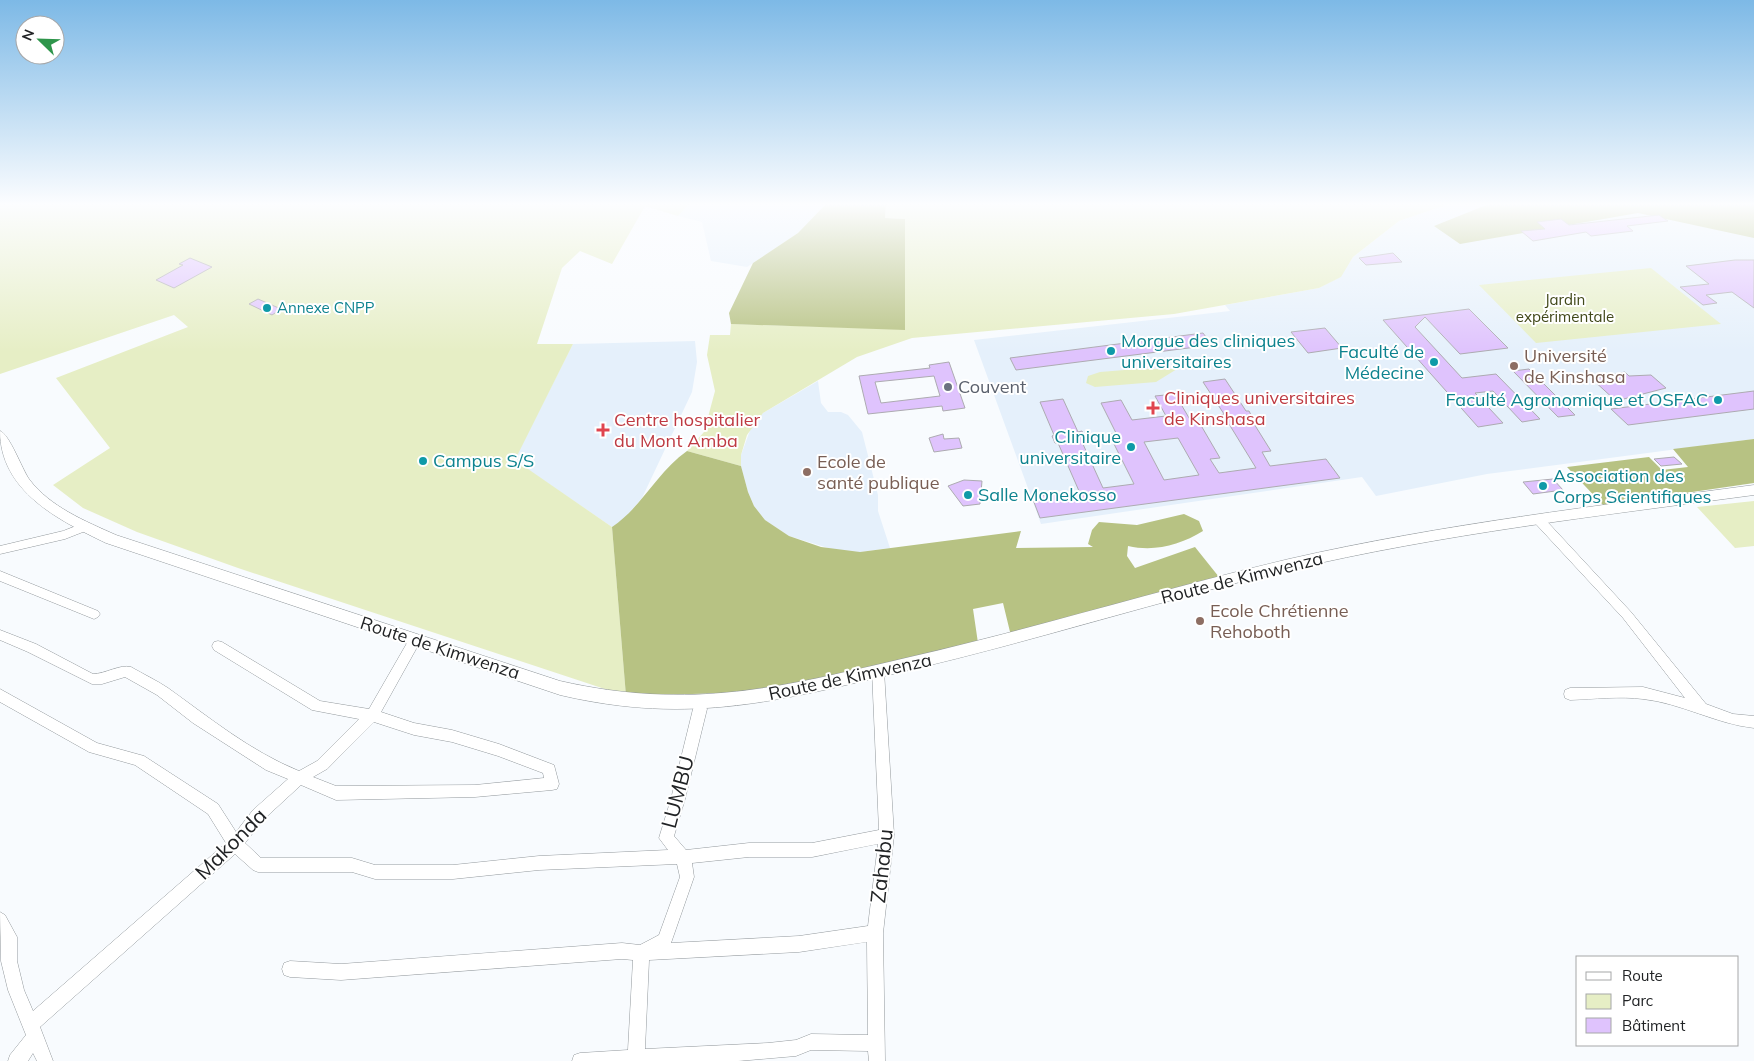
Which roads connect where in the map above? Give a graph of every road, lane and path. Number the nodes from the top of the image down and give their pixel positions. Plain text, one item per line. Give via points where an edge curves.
1 (0, 435) edge
2 (1754, 490) edge
3 (1538, 519) junction
4 (84, 527) junction
5 (0, 550) edge
6 (0, 576) edge
7 (94, 614) dead end
8 (0, 635) edge
9 (218, 646) dead end
10 (412, 648) dead end
11 (878, 671) junction
12 (1570, 694) dead end
13 (0, 695) edge
14 (1701, 708) junction
15 (700, 709) dead end
16 (372, 715) junction
17 (1754, 722) edge
18 (300, 778) junction
19 (887, 835) junction
20 (235, 844) junction
21 (684, 857) junction
22 (0, 920) edge
23 (875, 933) junction
24 (641, 953) junction
25 (290, 969) dead end
26 (32, 1031) junction
27 (878, 1042) junction
28 (636, 1059) edge
29 (16, 1061) edge
30 (45, 1061) edge
31 (580, 1061) edge
32 (877, 1061) edge

1 - 4 street, Route de Kimwenza via 20,477 49,505
2 - 3 street, Route de Kimwenza
3 - 11 street, Route de Kimwenza via 1348,552
3 - 14 street via 1628,615
4 - 5 street via 65,535
4 - 11 street, Route de Kimwenza via 170,560 560,688 628,702 721,702 803,689
6 - 7 street
8 - 18 street via 92,679 102,679 126,670 271,766
9 - 16 street via 317,706
10 - 16 street, Makonda
11 - 19 street, Zahabu
12 - 14 street via 1643,693
13 - 20 street via 94,748 139,760 214,809
14 - 17 street via 1733,720
15 - 21 street, LUMBU via 666,838
16 - 18 street, Makonda via 322,765
16 - 18 street via 500,750 550,769 552,784 475,791 336,794
18 - 20 street, Makonda via 258,816
19 - 21 street via 812,850 749,850
19 - 23 street, Zahabu
20 - 21 street via 258,864 352,866 375,872 453,872 539,863
20 - 26 street, Makonda
21 - 24 street, LUMBU via 687,877 665,940
22 - 26 street via 9,937 9,961 16,990
23 - 24 street via 799,944
23 - 27 street, Zahabu
24 - 25 street via 622,951 341,972
24 - 28 street
26 - 29 street, Makonda via 24,1053
26 - 30 street
27 - 28 street via 811,1042 796,1048 768,1051
27 - 32 street, Zahabu
28 - 31 street

